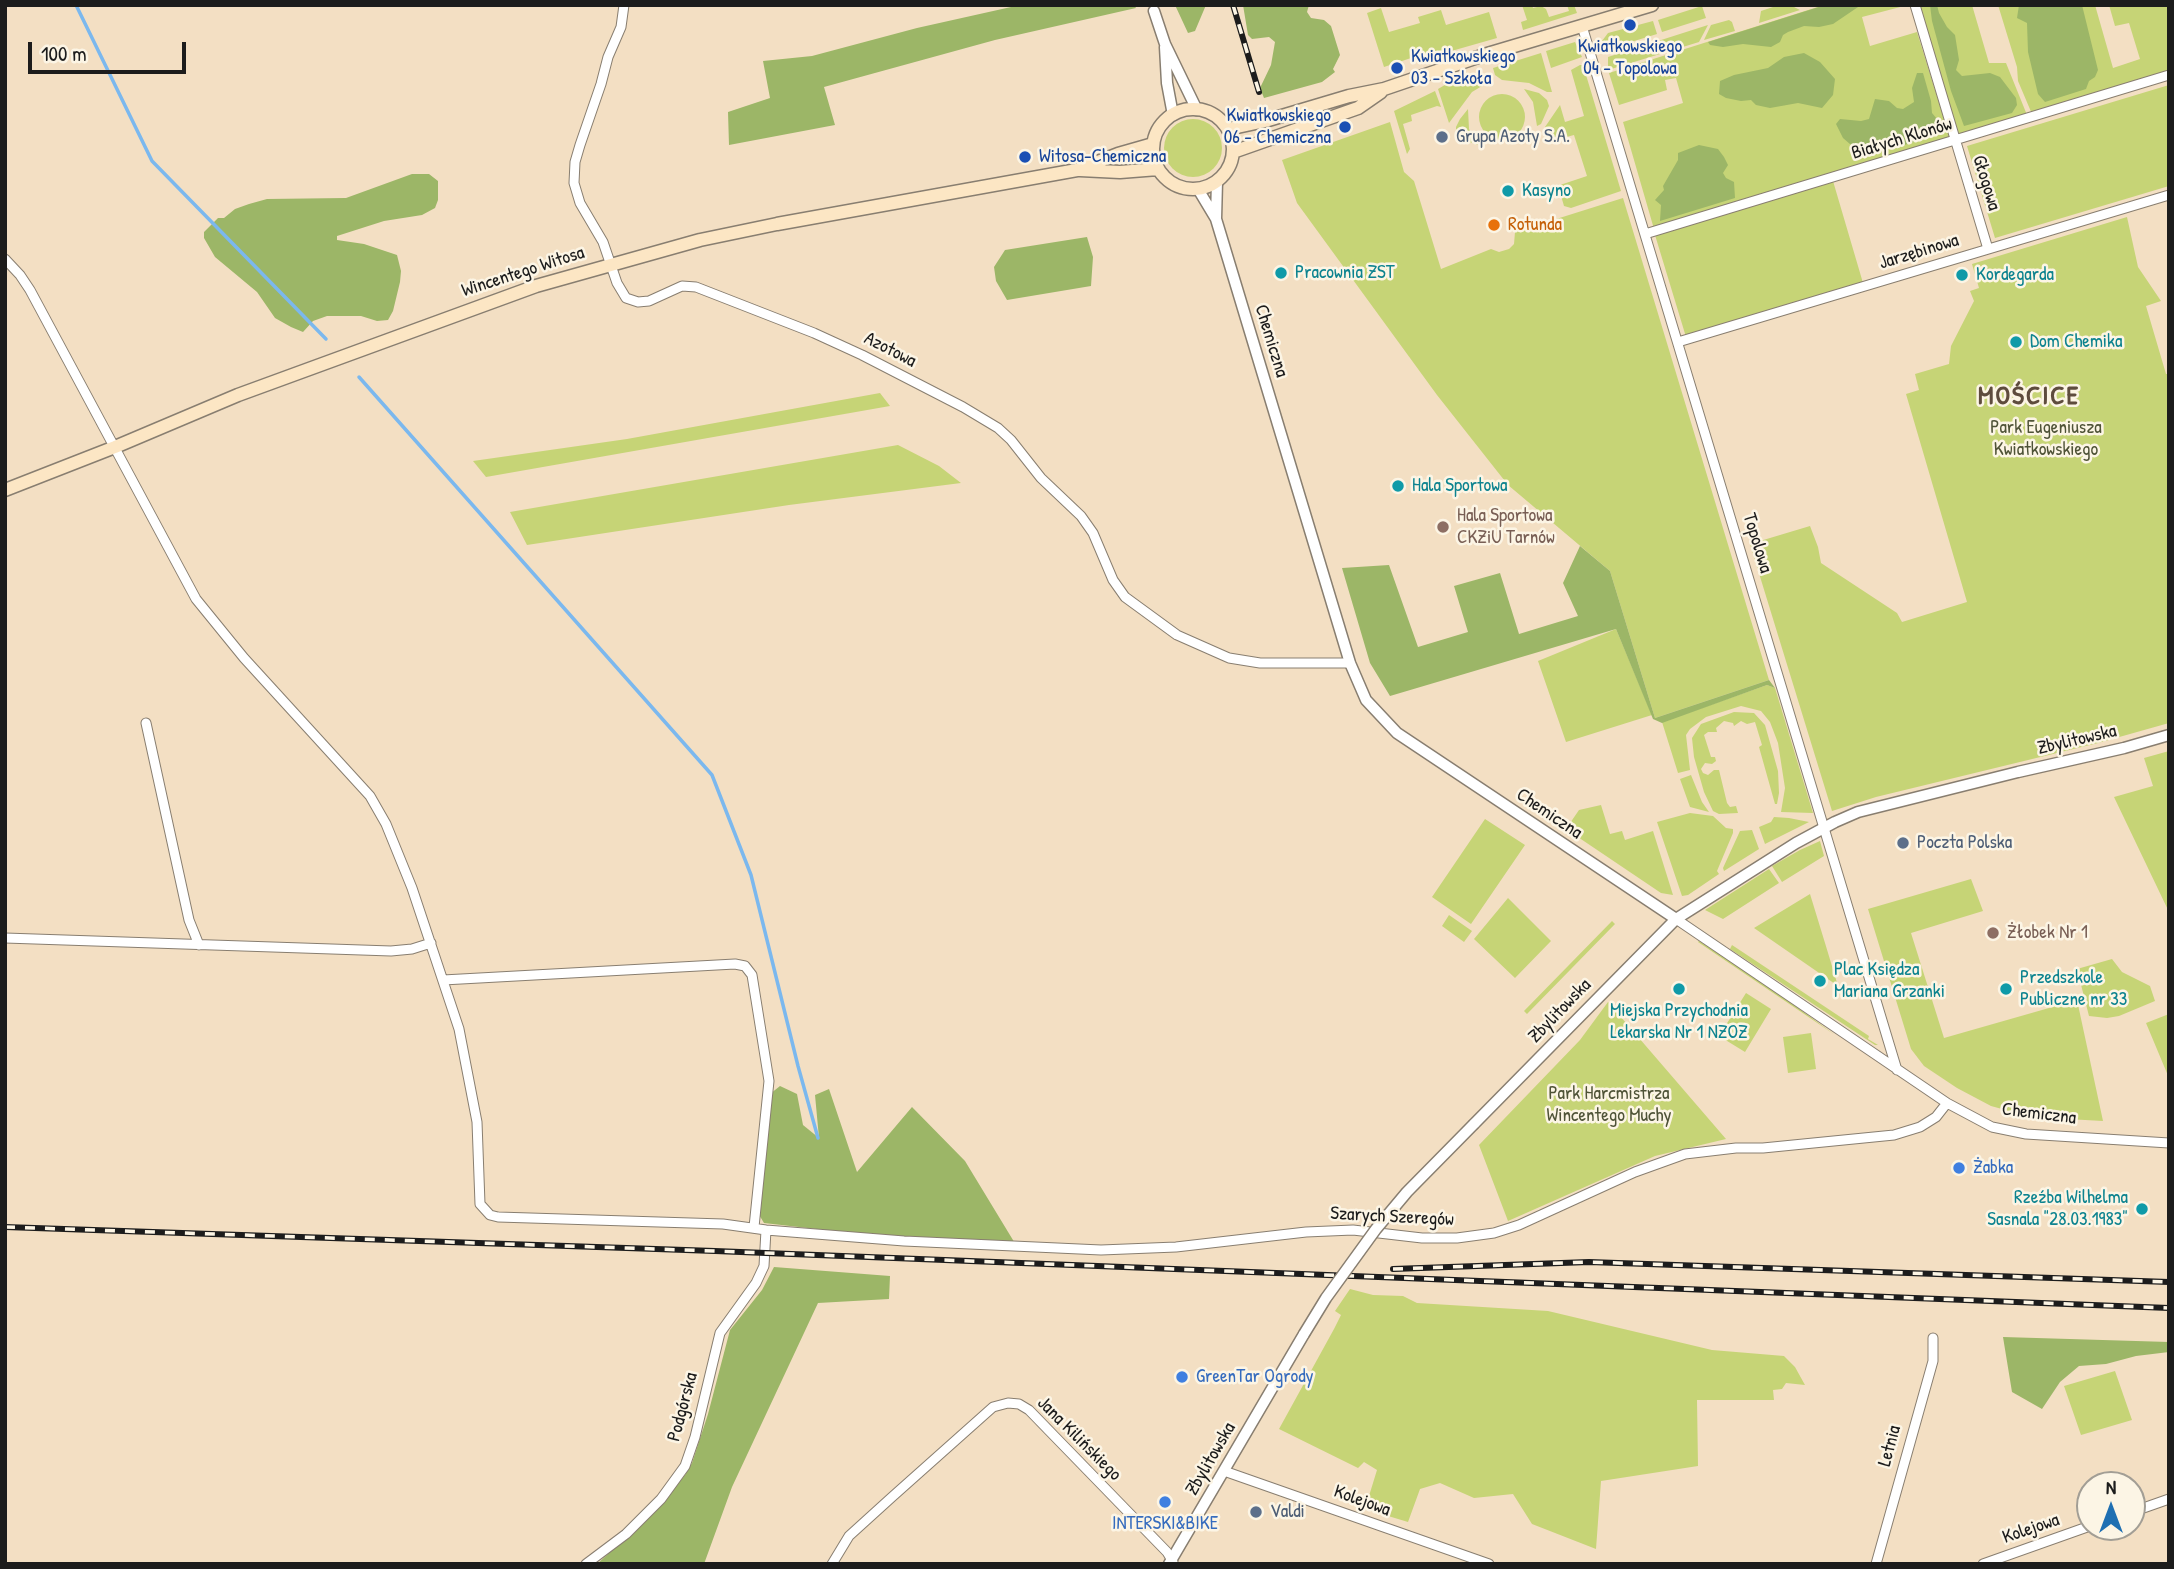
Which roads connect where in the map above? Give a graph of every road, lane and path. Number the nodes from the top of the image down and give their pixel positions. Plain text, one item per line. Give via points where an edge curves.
1 (624, 5) edge
2 (1652, 5) edge
3 (1915, 5) edge
4 (1153, 8) edge
5 (1583, 26) junction
6 (1165, 44) junction
7 (2169, 75) edge
8 (1384, 89) junction
9 (1198, 110) junction
10 (1173, 115) junction
11 (1228, 129) junction
12 (1955, 141) junction
13 (1153, 144) junction
14 (1233, 152) junction
15 (1158, 169) junction
16 (1077, 170) junction
17 (1217, 181) junction
18 (1198, 189) junction
19 (2169, 195) edge
20 (1216, 219) junction
21 (1645, 234) junction
22 (1988, 250) junction
23 (5, 259) edge
24 (610, 264) junction
25 (1678, 342) junction
26 (115, 447) junction
27 (5, 490) edge
28 (1350, 663) junction
29 (146, 723) dead end
30 (2169, 735) edge
31 (1826, 826) junction
32 (1676, 919) junction
33 (5, 938) edge
34 (431, 943) junction
35 (199, 945) junction
36 (443, 981) junction
37 (1897, 1070) junction
38 (1947, 1103) junction
39 (2169, 1143) edge
40 (754, 1227) junction
41 (766, 1230) junction
42 (1933, 1338) dead end
43 (1224, 1471) junction
44 (2169, 1499) edge
45 (2146, 1507) edge
46 (2076, 1532) edge
47 (1171, 1563) edge
48 (586, 1564) edge
49 (832, 1564) edge
50 (1489, 1564) edge
51 (1876, 1564) edge
52 (1983, 1564) edge

1 - 24 street, Azotowa via 621,27 575,162 574,183 580,203
2 - 5 main road
3 - 12 street, Głogowa
4 - 6 street
5 - 8 main road
5 - 21 street, Topolowa
6 - 9 street
6 - 10 street
7 - 12 street, Białych Klonów
8 - 11 main road
8 - 14 main road via 1358,108
9 - 10 main road
9 - 11 main road via 1215,116
10 - 13 main road via 1162,124
11 - 14 main road
12 - 21 street, Białych Klonów
12 - 22 street, Głogowa
13 - 15 main road
13 - 16 main road, Wincentego Witosa
14 - 17 main road via 1228,169
15 - 16 main road, Wincentego Witosa
15 - 18 main road via 1179,187
16 - 24 main road, Wincentego Witosa via 777,224
17 - 18 main road
17 - 20 street, Chemiczna
18 - 20 street, Chemiczna
19 - 22 street, Jarzębinowa
20 - 28 street, Chemiczna
21 - 25 street, Topolowa
22 - 25 street, Jarzębinowa
23 - 26 street via 30,290
24 - 26 main road, Wincentego Witosa via 536,286 258,387
24 - 28 street, Azotowa via 626,298 649,301 682,286 728,298 862,355 998,428 1081,516 1125,597 1177,635 1229,658 1260,663
25 - 31 street, Topolowa
26 - 27 main road, Wincentego Witosa
26 - 34 street via 196,599 370,796 394,842
28 - 32 street, Chemiczna via 1366,700 1397,733
29 - 35 street via 189,920
30 - 31 street, Zbylitowska via 1867,810
31 - 32 street, Zbylitowska
31 - 37 street, Topolowa
32 - 37 street, Chemiczna
32 - 43 street, Zbylitowska, bridge via 1376,1229 1333,1287
33 - 35 street
34 - 35 street via 391,951
34 - 36 street
36 - 40 street, Szarych Szeregów via 471,1080 480,1204 485,1212 498,1217
36 - 40 street via 745,966 752,975 769,1081
37 - 38 street, Chemiczna
38 - 39 street, Chemiczna via 1992,1127 2026,1134
38 - 41 street, Szarych Szeregów via 1920,1127 1894,1135 1685,1154 1519,1225 1457,1238 1306,1231 1176,1247 1101,1250
40 - 41 street, Szarych Szeregów
41 - 48 street, Podgórska via 764,1266 720,1333 685,1466 626,1534
42 - 51 street, Letnia via 1933,1361
43 - 47 street, Zbylitowska
43 - 50 street, Kolejowa
44 - 45 street
46 - 52 street, Kolejowa
47 - 49 street, Jana Kilińskiego via 1167,1552 1029,1410 1007,1403 993,1406 892,1496 849,1536

